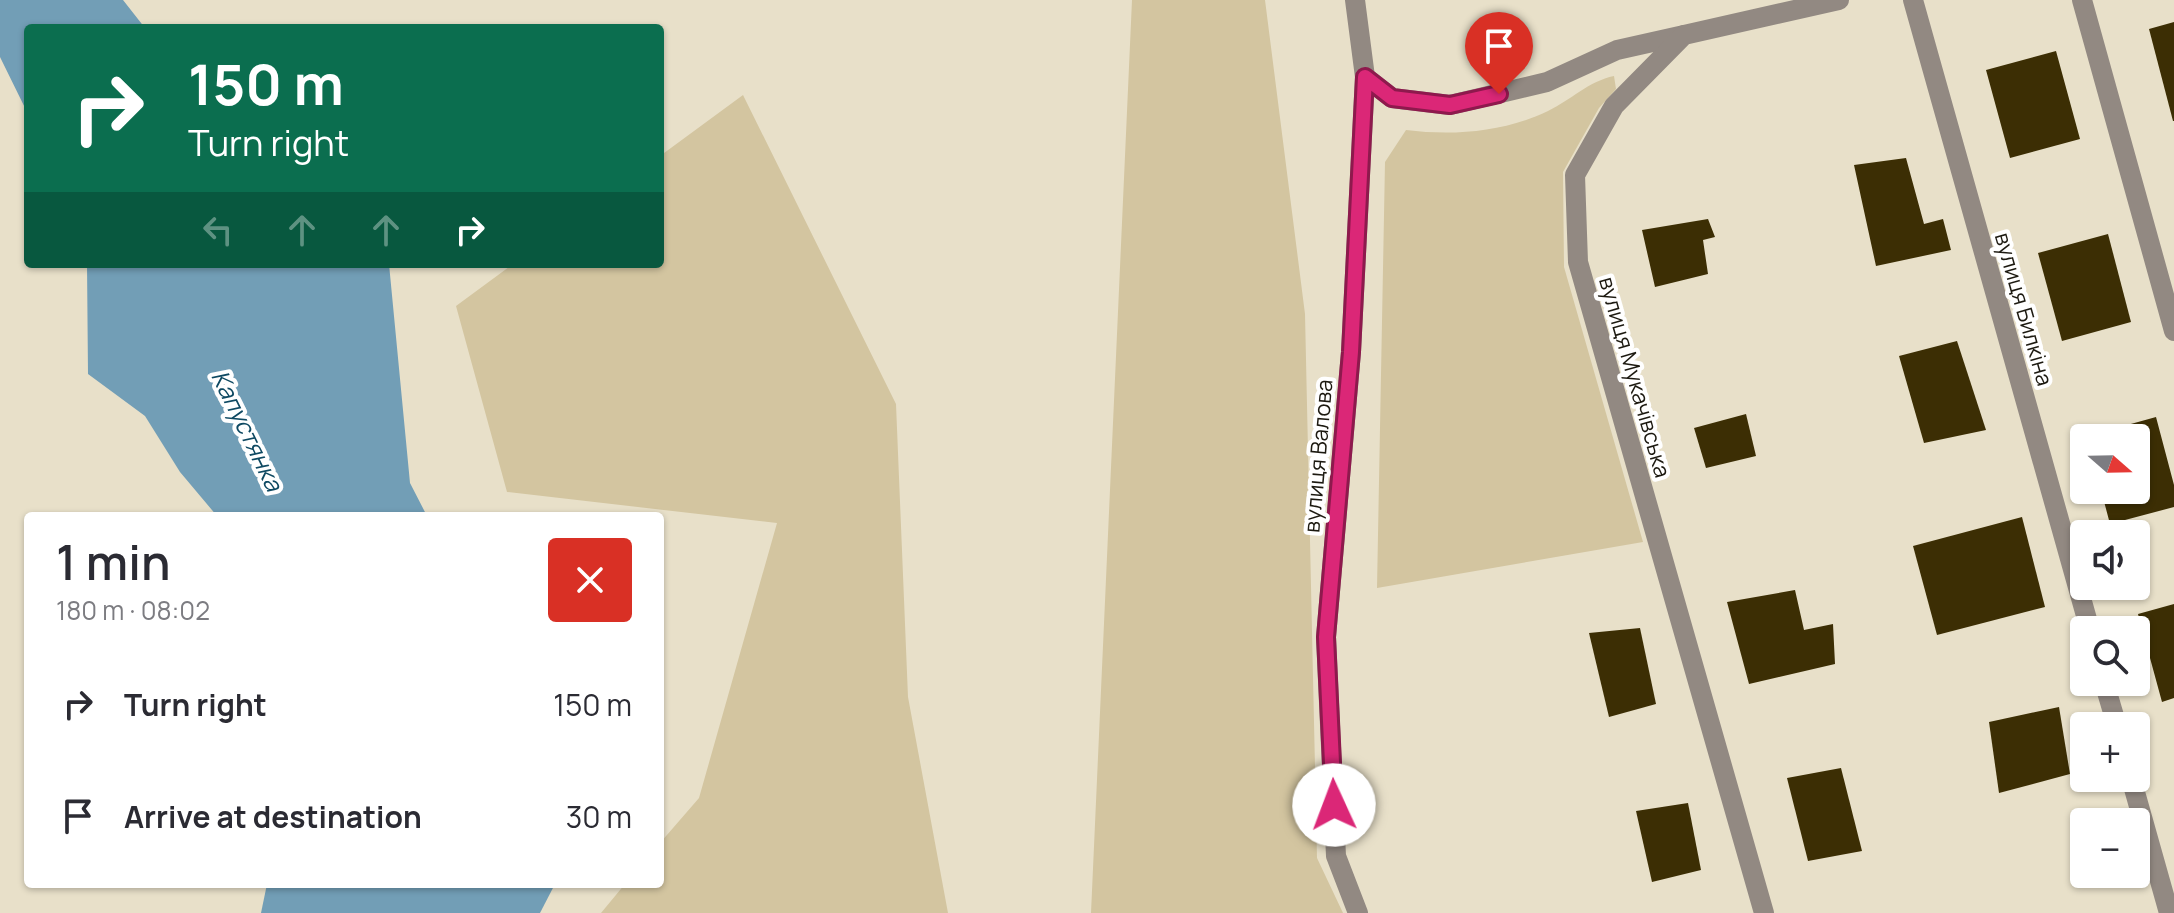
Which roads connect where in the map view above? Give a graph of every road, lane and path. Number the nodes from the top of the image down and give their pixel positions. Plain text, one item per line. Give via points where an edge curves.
1 (1355, 0) edge
2 (1839, 0) edge
3 (1913, 0) edge
4 (2082, 0) edge
5 (1684, 35) junction
6 (1365, 77) junction
7 (2174, 331) edge
8 (2086, 616) edge
9 (2135, 792) edge
10 (1358, 913) edge
11 (1764, 913) edge
12 (2169, 913) edge

1 - 6 street, вулиця Валова
2 - 5 street
3 - 8 street, вулиця Билкіна
4 - 7 street
5 - 6 street via 1617,50 1547,82 1450,105 1392,98
5 - 11 street, вулиця Мукачівська via 1614,106 1575,175 1578,262
6 - 10 street, вулиця Валова via 1351,352 1326,637 1336,856
9 - 12 street

